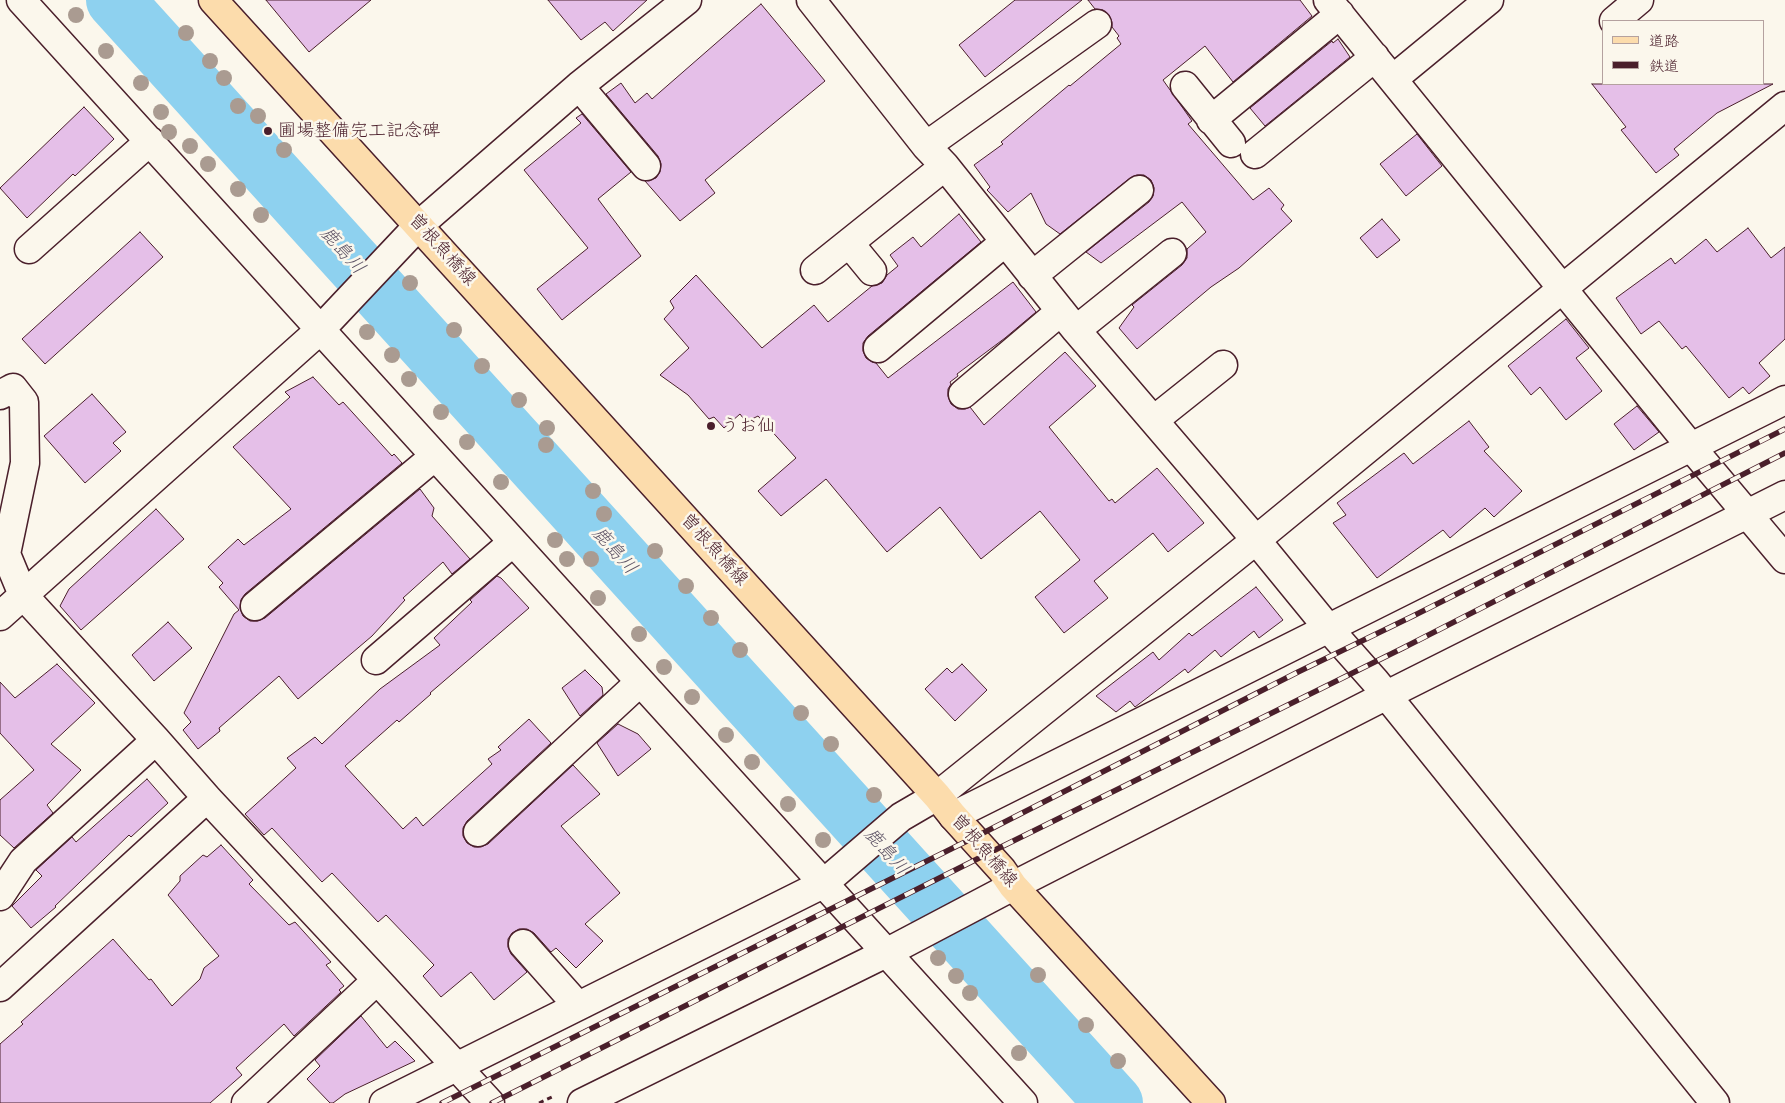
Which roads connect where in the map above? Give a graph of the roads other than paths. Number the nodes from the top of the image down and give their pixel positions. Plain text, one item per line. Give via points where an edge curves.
1 (21, 0) edge
2 (213, 0) edge
3 (687, 0) edge
4 (811, 0) edge
5 (1489, 0) edge
6 (1640, 0) edge
7 (1334, 5) edge
8 (1615, 20) edge
9 (1097, 24) dead end
10 (1375, 57) junction
11 (1393, 79) junction
12 (579, 86) junction
13 (1185, 86) dead end
14 (1785, 106) edge
15 (1211, 120) junction
16 (150, 142) junction
17 (1231, 143) dead end
18 (926, 146) junction
19 (1255, 154) dead end
20 (646, 166) dead end
21 (945, 166) junction
22 (1139, 190) dead end
23 (419, 225) junction
24 (1005, 242) junction
25 (849, 243) junction
26 (30, 249) dead end
27 (1172, 254) dead end
28 (815, 270) dead end
29 (872, 271) dead end
30 (1032, 276) junction
31 (1561, 289) junction
32 (1069, 321) junction
33 (320, 330) junction
34 (878, 348) dead end
35 (1223, 365) dead end
36 (963, 394) dead end
37 (0, 395) edge
38 (1785, 400) edge
39 (1154, 420) junction
40 (1691, 447) junction
41 (435, 456) junction
42 (1785, 495) edge
43 (1748, 514) junction
44 (1256, 540) junction
45 (514, 542) junction
46 (3, 556) edge
47 (1785, 559) edge
48 (23, 595) junction
49 (255, 606) dead end
50 (0, 616) edge
51 (1328, 628) junction
52 (376, 660) dead end
53 (640, 682) junction
54 (1387, 695) junction
55 (156, 740) junction
56 (207, 798) junction
57 (945, 806) junction
58 (478, 832) dead end
59 (823, 884) junction
60 (1013, 886) junction
61 (0, 896) edge
62 (523, 944) dead end
63 (879, 945) junction
64 (377, 980) junction
65 (0, 986) edge
66 (578, 1006) junction
67 (457, 1066) junction
68 (246, 1103) edge
69 (384, 1103) edge
70 (490, 1103) edge
71 (582, 1103) edge
72 (1023, 1103) edge
73 (1211, 1103) edge
74 (1715, 1103) edge

1 - 16 street
2 - 23 main road, 曽根魚橋線
3 - 12 street
4 - 18 street
5 - 11 street
6 - 8 street
7 - 10 street
7 - 15 street
9 - 18 street
10 - 11 street
10 - 19 street
11 - 31 street
12 - 20 street
12 - 23 street
13 - 15 street
14 - 31 street
15 - 17 street
16 - 26 street
16 - 33 street
18 - 21 street
21 - 24 street
21 - 25 street
22 - 30 street
23 - 33 street
23 - 57 main road, 曽根魚橋線
24 - 30 street
24 - 34 street
25 - 28 street
25 - 29 street
27 - 32 street
30 - 32 street
31 - 40 street
31 - 44 street
32 - 36 street
32 - 39 street
33 - 41 street
33 - 48 street
35 - 39 street
37 - 46 street via 13,388 24,402 25,463
38 - 40 street
39 - 44 street
40 - 43 street
40 - 51 street
41 - 45 street
41 - 49 street
42 - 43 street
43 - 47 street
43 - 54 street
44 - 51 street
44 - 57 street
45 - 52 street
45 - 53 street
46 - 48 street
48 - 50 street
48 - 55 street
51 - 54 street
51 - 57 street
53 - 58 street
53 - 59 street
54 - 60 street
54 - 74 street
55 - 56 street
55 - 61 street via 23,862
56 - 64 street
56 - 65 street
57 - 59 street via 901,817
57 - 60 main road, 曽根魚橋線
59 - 63 street
59 - 66 street
60 - 63 street via 911,940
60 - 73 main road, 曽根魚橋線
62 - 66 street
63 - 71 street
63 - 72 street
64 - 67 street
64 - 68 street
66 - 67 street
67 - 69 street
67 - 70 street

